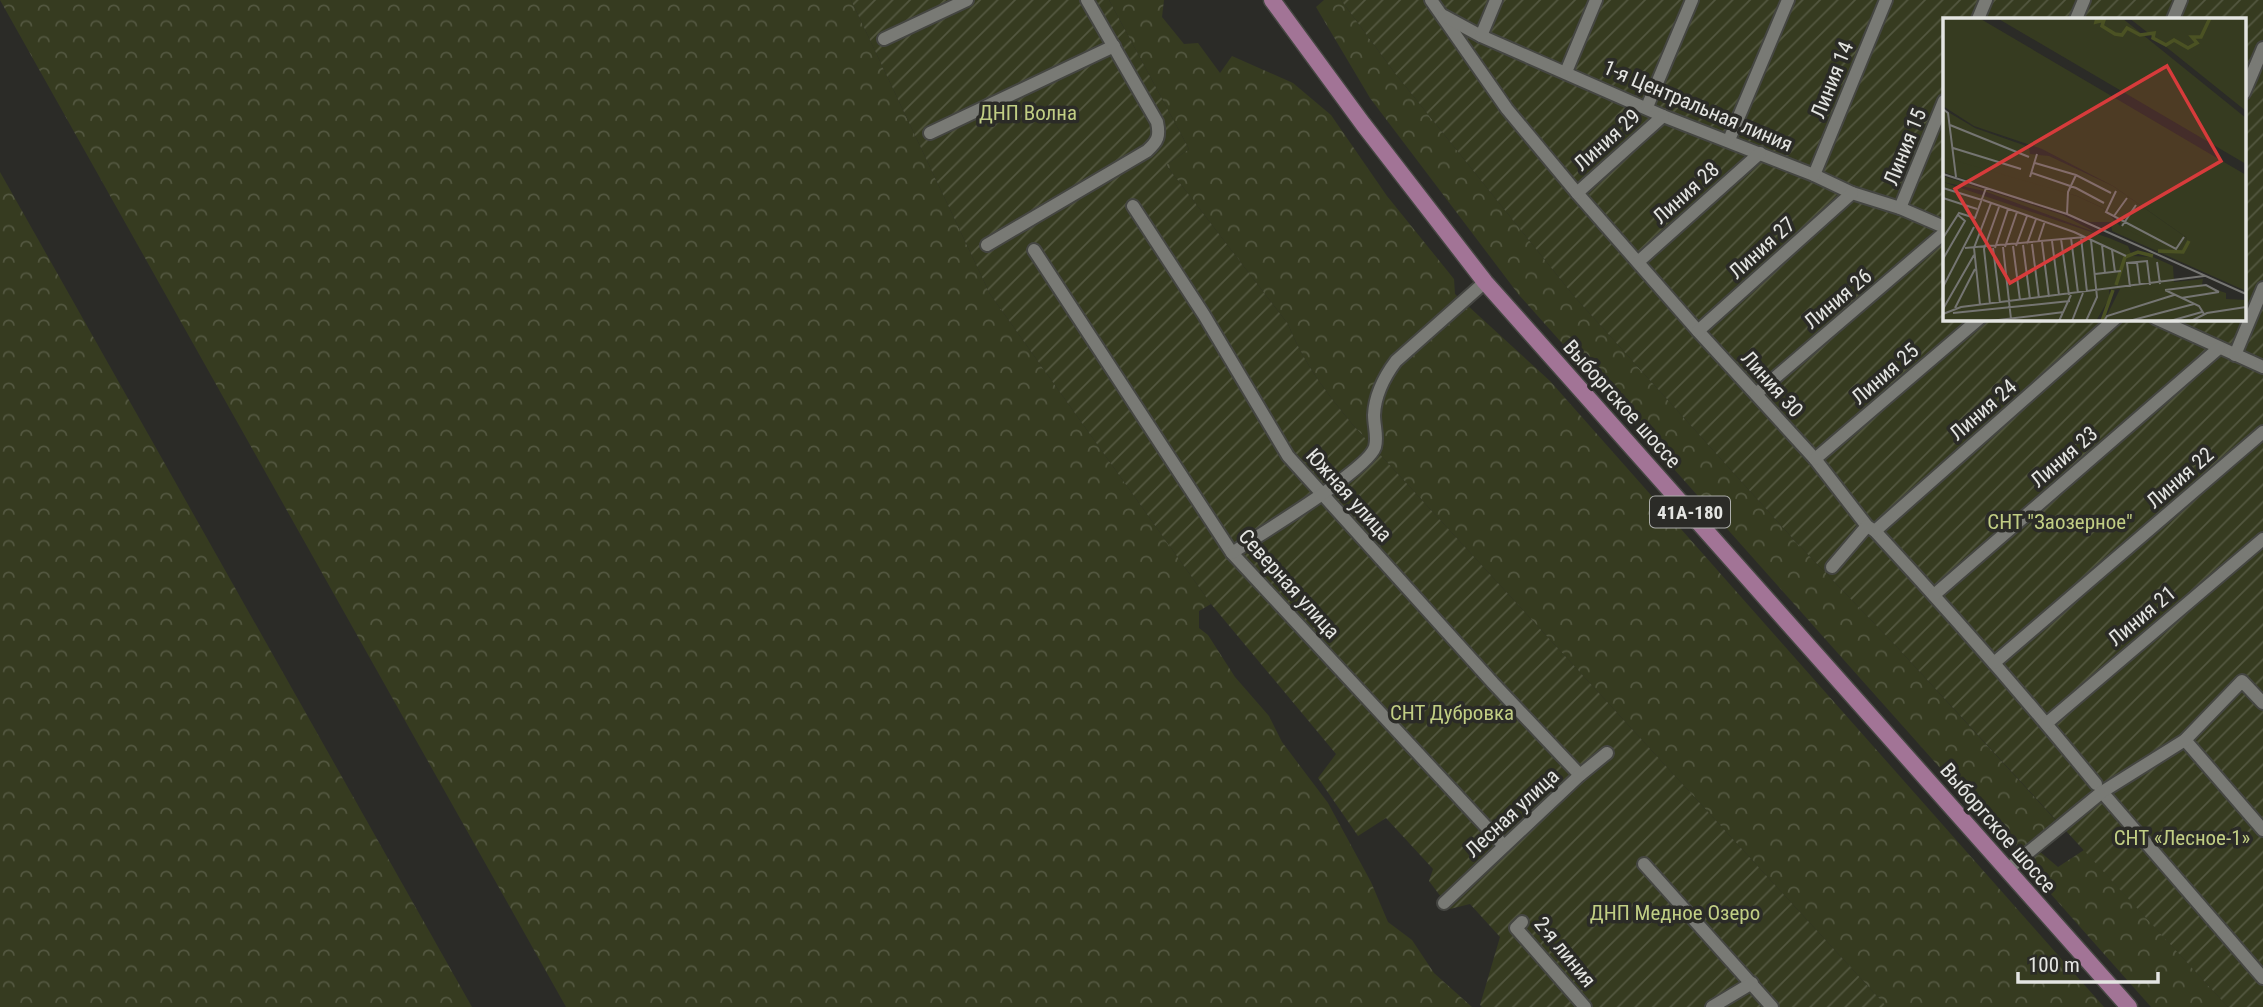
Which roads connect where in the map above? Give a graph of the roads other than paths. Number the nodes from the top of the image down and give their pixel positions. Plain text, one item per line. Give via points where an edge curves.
1 (967, 0) edge
2 (1087, 0) edge
3 (1272, 0) edge
4 (1431, 0) edge
5 (1496, 0) edge
6 (1596, 0) edge
7 (1692, 0) edge
8 (1788, 0) edge
9 (1886, 0) edge
10 (1986, 0) edge
11 (2084, 0) edge
12 (2181, 0) edge
13 (1440, 14) junction
14 (1978, 18) edge
15 (2076, 18) edge
16 (2173, 18) edge
17 (1481, 36) junction
18 (884, 39) dead end
19 (1114, 46) junction
20 (2263, 48) edge
21 (1566, 72) junction
22 (2246, 88) edge
23 (1943, 103) edge
24 (1647, 107) junction
25 (1662, 116) junction
26 (930, 133) dead end
27 (1729, 140) junction
28 (1760, 153) junction
29 (1814, 175) junction
30 (1577, 193) junction
31 (1852, 193) junction
32 (1133, 206) dead end
33 (1900, 208) junction
34 (1943, 227) edge
35 (1943, 234) edge
36 (987, 245) dead end
37 (1034, 250) dead end
38 (1639, 262) junction
39 (1485, 282) junction
40 (2263, 288) edge
41 (1978, 320) edge
42 (2114, 320) edge
43 (2159, 320) edge
44 (1698, 331) junction
45 (2219, 348) junction
46 (2235, 355) junction
47 (2263, 367) edge
48 (1756, 394) junction
49 (2263, 432) edge
50 (1815, 459) junction
51 (1322, 494) junction
52 (1871, 528) junction
53 (2263, 539) edge
54 (1232, 553) junction
55 (1832, 567) dead end
56 (1934, 595) junction
57 (1994, 663) junction
58 (2263, 703) edge
59 (2047, 723) junction
60 (2185, 740) junction
61 (1607, 753) dead end
62 (1580, 775) junction
63 (2099, 788) junction
64 (2263, 830) edge
65 (1504, 846) junction
66 (1644, 864) dead end
67 (2007, 870) junction
68 (1444, 903) dead end
69 (1522, 922) dead end
70 (2263, 978) edge
71 (1752, 983) junction
72 (1585, 1007) edge
73 (1712, 1007) edge
74 (1772, 1007) edge
75 (2129, 1007) edge

1 - 18 street
2 - 19 street
3 - 39 main road, Выборгское шоссе / 41А-180
4 - 13 street, Линия 30
5 - 17 street
6 - 21 street
7 - 24 street
8 - 27 street
9 - 29 street, Линия 14
10 - 14 street
11 - 15 street
12 - 16 street
13 - 17 street, 1-я Центральная линия
13 - 30 street, Линия 30 via 1507,109
17 - 21 street, 1-я Центральная линия
19 - 26 street
19 - 36 street via 1157,122 1156,142
20 - 22 street
21 - 24 street, 1-я Центральная линия
23 - 33 street, Линия 15
24 - 25 street, 1-я Центральная линия
25 - 27 street, 1-я Центральная линия
25 - 30 street, Линия 29
27 - 28 street, 1-я Центральная линия
28 - 29 street, 1-я Центральная линия
28 - 38 street, Линия 28
29 - 31 street, 1-я Центральная линия
30 - 38 street, Линия 30
31 - 33 street, 1-я Центральная линия
31 - 44 street, Линия 27
32 - 51 street, Южная улица via 1288,456
33 - 34 street, 1-я Центральная линия
35 - 48 street, Линия 26
37 - 54 street, Северная улица
38 - 44 street, Линия 30
39 - 51 street via 1396,361 1379,390 1375,447 1369,458
39 - 67 main road, Выборгское шоссе / 41А-180
40 - 46 street
41 - 50 street, Линия 25
42 - 52 street, Линия 24
43 - 45 street
44 - 48 street, Линия 30
45 - 46 street
45 - 56 street, Линия 23
46 - 47 street
48 - 50 street, Линия 30
49 - 57 street, Линия 22
50 - 52 street, Линия 30
51 - 54 street
51 - 62 street, Южная улица
52 - 55 street, Линия 24
52 - 56 street, Линия 30
53 - 59 street, Линия 21
54 - 65 street, Северная улица
56 - 57 street, Линия 30
57 - 59 street, Линия 30
58 - 60 street via 2242,681
59 - 63 street, Линия 30
60 - 63 street
60 - 64 street
61 - 62 street, Лесная улица
62 - 65 street, Лесная улица
63 - 67 street
63 - 70 street, Линия 30
65 - 68 street, Лесная улица
66 - 71 street
67 - 75 main road, Выборгское шоссе / 41А-180
69 - 72 street, 2-я линия via 1516,928
71 - 73 street
71 - 74 street

